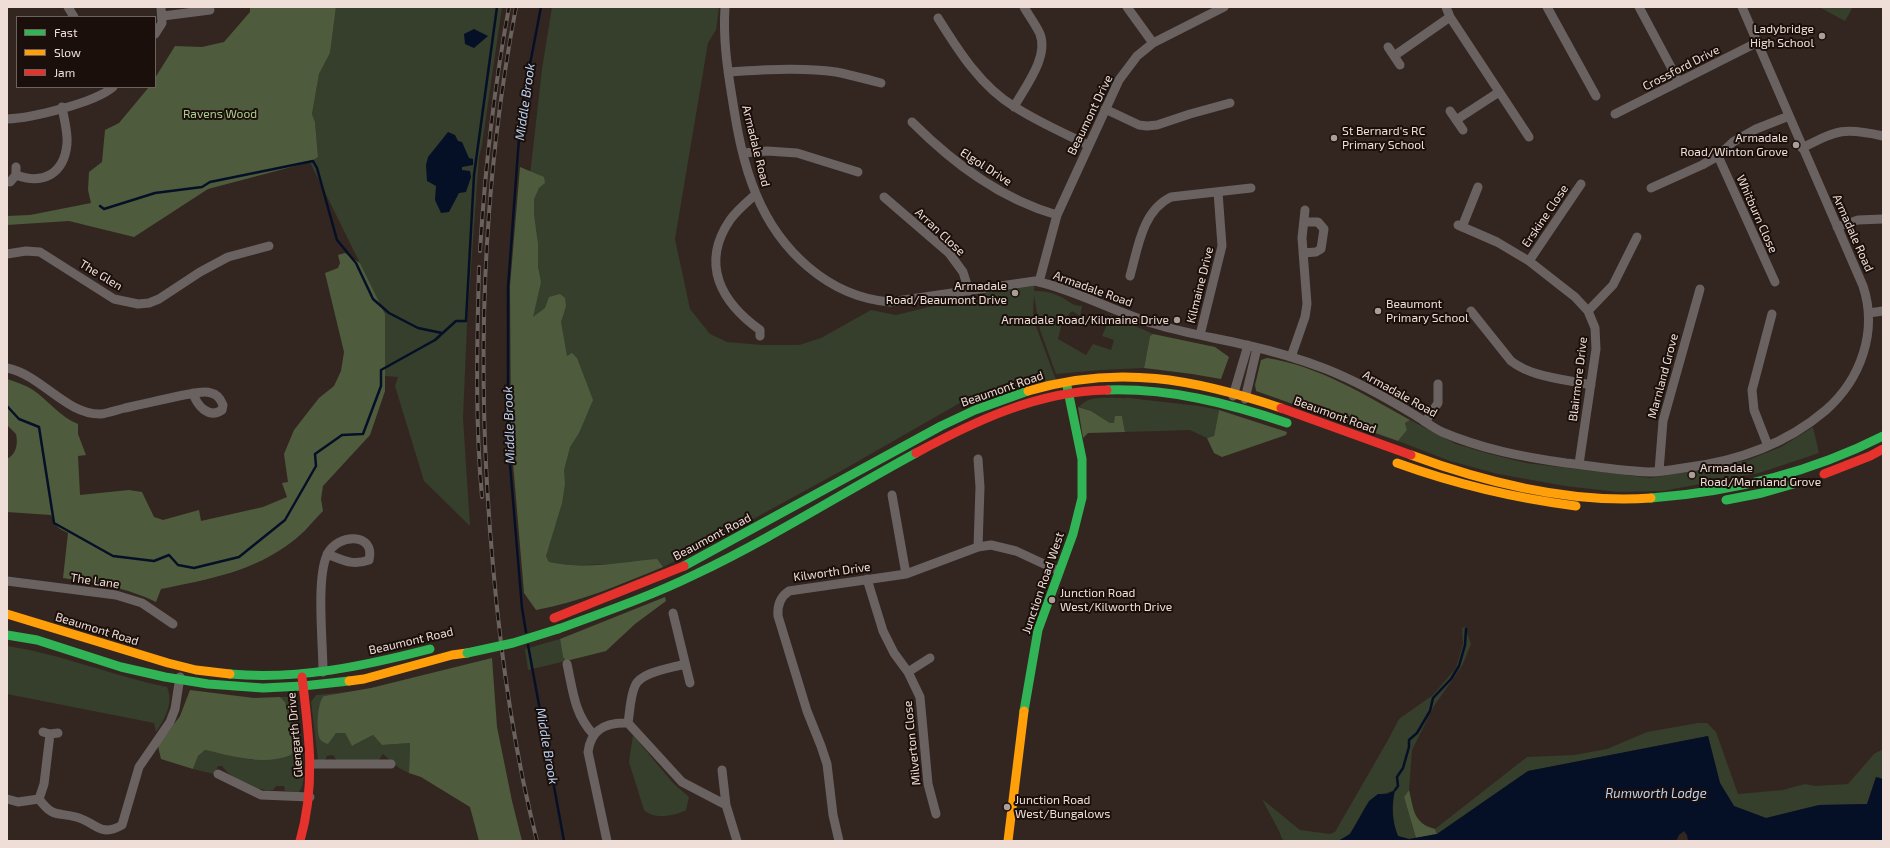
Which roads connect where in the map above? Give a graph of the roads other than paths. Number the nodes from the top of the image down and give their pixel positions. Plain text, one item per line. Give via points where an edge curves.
1 (68, 7) edge
2 (725, 7) edge
3 (1024, 7) edge
4 (1127, 7) edge
5 (1224, 7) edge
6 (1446, 7) edge
7 (1547, 7) edge
8 (1638, 7) edge
9 (1742, 7) edge
10 (210, 10) dead end
11 (162, 12) edge
12 (73, 16) edge
13 (1450, 17) junction
14 (938, 18) dead end
15 (156, 32) edge
16 (1758, 42) junction
17 (1153, 43) junction
18 (1388, 47) dead end
19 (1394, 56) junction
20 (1400, 65) dead end
21 (728, 72) junction
22 (1679, 82) junction
23 (881, 83) dead end
24 (111, 88) edge
25 (1499, 92) junction
26 (1596, 96) dead end
27 (1230, 103) dead end
28 (1014, 107) junction
29 (62, 108) junction
30 (1105, 109) junction
31 (1450, 111) dead end
32 (1615, 114) dead end
33 (1789, 116) junction
34 (7, 119) edge
35 (1456, 120) junction
36 (912, 122) dead end
37 (1463, 130) dead end
38 (1883, 136) edge
39 (1529, 137) dead end
40 (1088, 145) junction
41 (1802, 148) junction
42 (743, 153) junction
43 (1718, 156) junction
44 (858, 172) dead end
45 (14, 175) dead end
46 (1581, 184) dead end
47 (1478, 187) dead end
48 (1251, 188) dead end
49 (1651, 188) dead end
50 (1218, 192) junction
51 (756, 194) junction
52 (884, 197) dead end
53 (1305, 210) dead end
54 (1057, 215) junction
55 (1883, 219) edge
56 (1304, 222) junction
57 (1837, 227) junction
58 (1636, 237) dead end
59 (269, 246) dead end
60 (1303, 253) junction
61 (7, 254) edge
62 (1529, 261) junction
63 (1130, 276) dead end
64 (1039, 282) junction
65 (1775, 282) dead end
66 (1700, 289) dead end
67 (969, 291) junction
68 (1471, 311) dead end
69 (1588, 311) junction
70 (1883, 311) edge
71 (1869, 313) junction
72 (1772, 314) dead end
73 (1200, 335) junction
74 (760, 336) dead end
75 (1248, 345) junction
76 (1257, 348) junction
77 (1291, 357) junction
78 (7, 368) edge
79 (1066, 382) junction
80 (1438, 384) dead end
81 (1591, 385) junction
82 (1234, 392) junction
83 (193, 394) dead end
84 (1068, 394) junction
85 (1246, 395) junction
86 (1231, 404) junction
87 (1243, 407) junction
88 (1425, 422) junction
89 (1294, 425) dead end
90 (1883, 436) edge
91 (1768, 446) junction
92 (1883, 449) edge
93 (978, 459) dead end
94 (1389, 460) dead end
95 (1579, 464) junction
96 (1659, 472) junction
97 (890, 501) dead end
98 (1720, 501) dead end
99 (1588, 508) dead end
100 (978, 546) junction
101 (327, 554) dead end
102 (1059, 571) junction
103 (906, 574) junction
104 (867, 579) junction
105 (7, 581) edge
106 (7, 614) edge
107 (672, 618) dead end
108 (551, 619) dead end
109 (173, 624) dead end
110 (7, 635) edge
111 (438, 646) dead end
112 (930, 658) dead end
113 (567, 664) dead end
114 (685, 664) junction
115 (182, 667) junction
116 (323, 672) junction
117 (908, 672) junction
118 (302, 674) junction
119 (364, 679) junction
120 (180, 680) junction
121 (690, 683) dead end
122 (314, 685) junction
123 (303, 686) junction
124 (628, 723) junction
125 (50, 733) dead end
126 (593, 734) junction
127 (312, 764) junction
128 (391, 764) dead end
129 (722, 770) dead end
130 (218, 774) dead end
131 (310, 797) junction
132 (7, 799) edge
133 (39, 799) junction
134 (726, 805) junction
135 (936, 814) dead end
136 (301, 841) edge
137 (607, 841) edge
138 (737, 841) edge
139 (839, 841) edge
140 (1008, 841) edge

1 - 12 street
2 - 21 street, Armadale Road
3 - 28 street via 1040,34 1043,47 1041,58
4 - 17 street
5 - 17 street, Beaumont Drive
6 - 13 street
7 - 26 street
8 - 22 street
9 - 16 street, Armadale Road
10 - 11 street via 197,17
11 - 15 street via 162,23
13 - 19 street
13 - 25 street
14 - 28 street via 957,48 985,83
16 - 22 street, Crossford Drive
16 - 33 street, Armadale Road
17 - 30 street, Beaumont Drive via 1128,66
18 - 19 street
19 - 20 street
21 - 23 street via 768,69 813,70 836,72
21 - 42 street, Armadale Road
22 - 32 street, Crossford Drive
24 - 29 street via 99,96
25 - 35 street
25 - 39 street
27 - 30 street via 1147,126 1139,125
28 - 40 street
29 - 34 street
29 - 45 street via 67,145 58,168 46,178
30 - 40 street, Beaumont Drive
31 - 35 street
33 - 41 street, Armadale Road
33 - 43 street via 1756,129 1733,142
35 - 37 street
36 - 54 street, Elgol Drive via 971,173 1019,202
38 - 41 street via 1846,130 1828,134
40 - 54 street, Beaumont Drive
41 - 57 street, Armadale Road
42 - 44 street via 798,153
42 - 51 street, Armadale Road
43 - 49 street
43 - 65 street, Whitburn Close
46 - 62 street, Erskine Close
47 - 62 street, Blairmore Drive via 1460,226 1497,242
48 - 50 street
50 - 63 street via 1170,197 1161,202 1146,221
50 - 73 street, Kilmaine Drive via 1222,246
51 - 67 street, Armadale Road via 777,232 798,258 810,271 839,288 875,301 890,302
51 - 74 street via 731,219 725,229 720,239 717,262 719,285 735,310 760,330
52 - 67 street, Arran Close via 949,253 963,272
53 - 56 street
54 - 64 street, Beaumont Drive
55 - 57 street via 1858,220
56 - 60 street
56 - 60 street via 1318,222 1324,229 1321,248 1316,252
57 - 71 street, Armadale Road via 1863,286
58 - 69 street via 1613,285
59 - 61 street, The Glen via 228,257 159,299 138,304 114,299 40,252
60 - 77 street via 1305,317
62 - 69 street, Blairmore Drive via 1575,297
64 - 67 street, Armadale Road
64 - 73 street, Armadale Road via 1154,324
66 - 96 street, Marnland Grove via 1663,421
68 - 81 street via 1520,368
69 - 81 street, Blairmore Drive via 1596,338
70 - 71 street
71 - 91 street, Armadale Road via 1869,331 1864,350 1858,368 1847,387 1833,404 1818,416
72 - 91 street via 1752,390 1754,410
73 - 75 street, Armadale Road
75 - 76 street, Armadale Road
75 - 82 street
76 - 77 street, Armadale Road
76 - 85 street
77 - 88 street, Armadale Road via 1361,385
78 - 83 street via 16,369 33,378 81,411 101,414
79 - 82 main road, Beaumont Road via 1108,376 1164,379
79 - 84 main road, Junction Road West
79 - 108 main road, Beaumont Road via 1025,391 960,416 674,570
80 - 88 street via 1438,403
81 - 95 street, Blairmore Drive
82 - 85 main road, Beaumont Road
82 - 86 street
84 - 86 main road, Beaumont Road via 1120,390 1155,391
84 - 102 main road, Junction Road West via 1082,460 1083,478 1078,516
84 - 119 main road, Beaumont Road, bridge via 1032,402 939,440 716,565 625,605 558,630 513,643 452,655
85 - 87 street
85 - 90 main road, Beaumont Road via 1455,470 1540,490 1602,498 1692,494 1741,485 1826,462
86 - 87 main road, Beaumont Road
87 - 89 main road, Beaumont Road
88 - 95 street, Armadale Road via 1440,431 1475,444 1520,456
91 - 96 street, Armadale Road via 1734,459
92 - 98 main road via 1809,479 1762,493
93 - 100 street
94 - 99 main road via 1441,479 1490,492 1538,502
95 - 96 street, Armadale Road
97 - 103 street
100 - 102 street, Kilworth Drive via 991,545 1016,551
100 - 103 street, Kilworth Drive
101 - 116 street via 321,581
102 - 140 main road, Junction Road West via 1042,616 1034,651
103 - 104 street, Kilworth Drive
104 - 117 street, Milverton Close via 883,631 894,653
104 - 139 street, Kilworth Drive via 789,591 777,608 807,711 827,764
105 - 109 street, The Lane via 116,595 142,603
106 - 115 main road, Beaumont Road
107 - 114 street
110 - 120 main road, Beaumont Road via 37,640 121,667
111 - 116 main road, Beaumont Road via 374,663
112 - 117 street
113 - 126 street via 576,708 584,724
114 - 121 street
114 - 124 street via 647,674 638,680 633,690
115 - 118 main road, Beaumont Road via 227,674
115 - 120 street
116 - 118 main road, Beaumont Road
116 - 119 street, Beaumont Road via 329,678
116 - 122 street
117 - 135 street, Milverton Close via 922,706 924,757
118 - 123 main road, Glengarth Drive
119 - 122 main road, Beaumont Road
120 - 123 main road, Beaumont Road via 235,687
120 - 133 street via 170,722 139,767 122,825 115,829 100,830 76,817 52,813
122 - 123 main road, Beaumont Road
123 - 127 main road, Glengarth Drive
124 - 126 street via 604,726
124 - 134 street via 682,782
125 - 133 street via 44,784
126 - 137 street via 588,752
127 - 128 street
127 - 131 main road, Glengarth Drive
129 - 134 street
130 - 131 street via 261,795
131 - 136 main road, Glengarth Drive
132 - 133 street via 18,802
134 - 138 street

